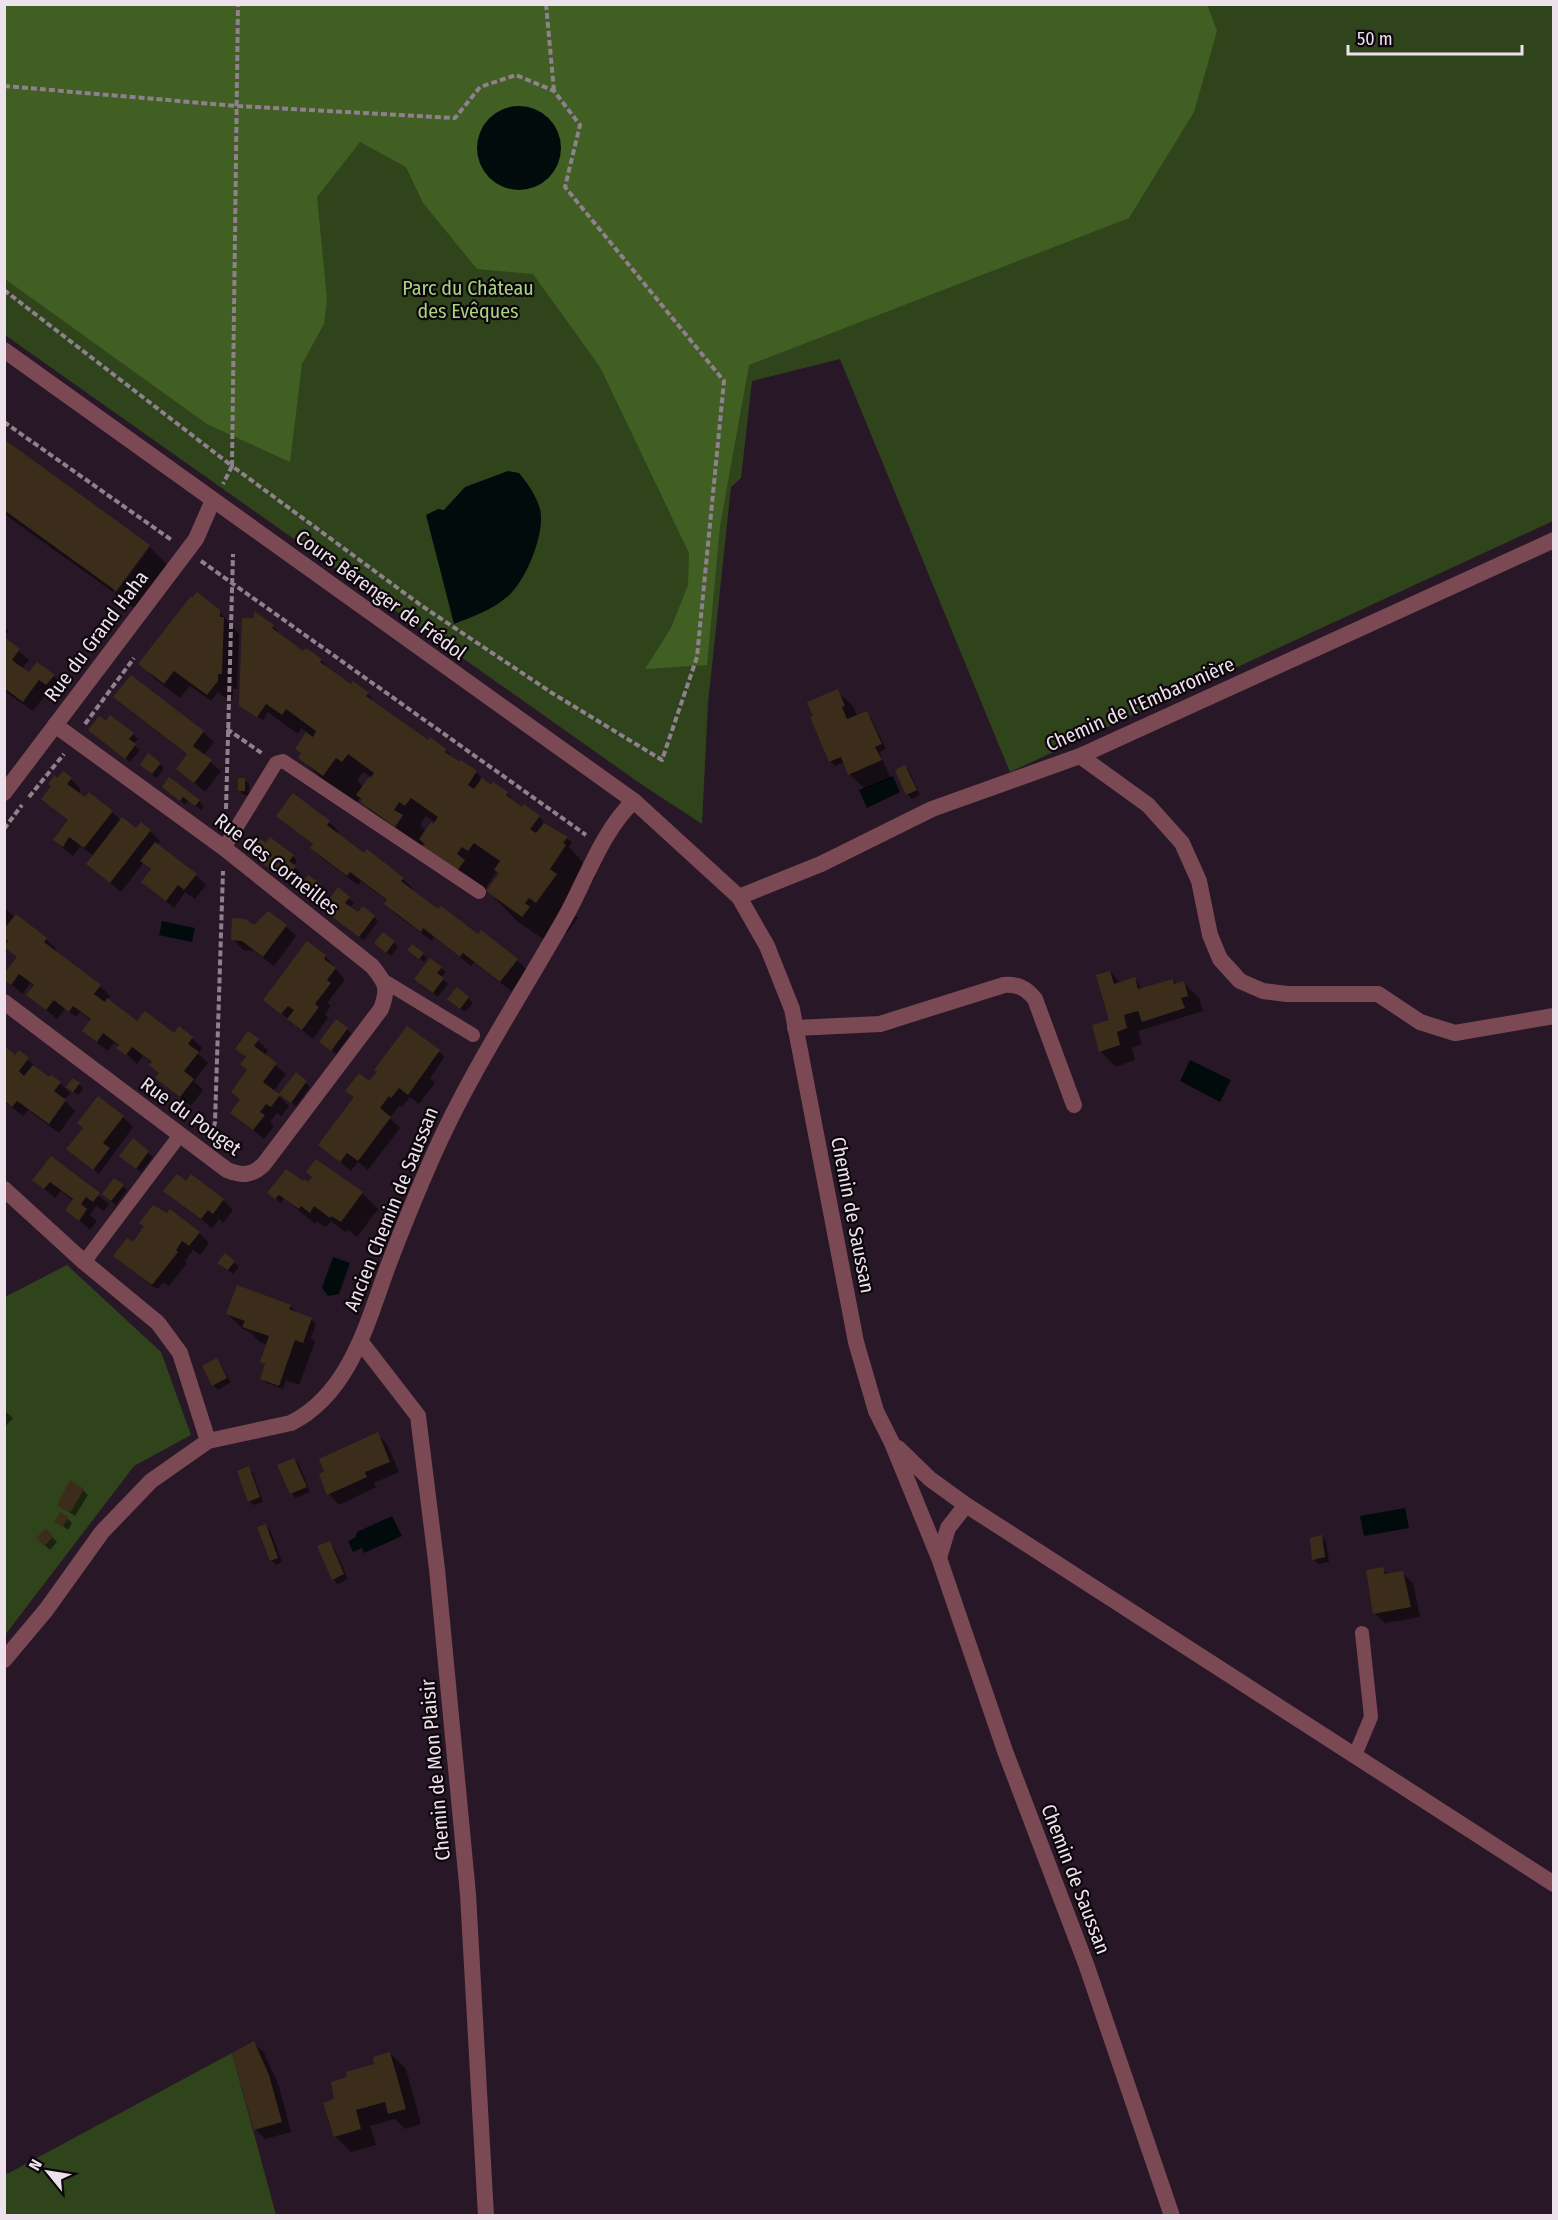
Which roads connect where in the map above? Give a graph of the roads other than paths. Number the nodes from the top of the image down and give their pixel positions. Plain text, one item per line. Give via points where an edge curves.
1 (4, 350) edge
2 (213, 500) junction
3 (1554, 540) edge
4 (54, 725) junction
5 (1080, 756) junction
6 (6, 790) edge
7 (634, 801) junction
8 (224, 848) junction
9 (724, 885) joint
10 (479, 892) dead end
11 (739, 897) junction
12 (384, 981) junction
13 (4, 1002) edge
14 (1554, 1016) edge
15 (795, 1028) junction
16 (473, 1035) dead end
17 (1074, 1105) dead end
18 (180, 1135) junction
19 (4, 1189) edge
20 (88, 1257) dead end
21 (360, 1341) junction
22 (208, 1441) junction
23 (892, 1443) junction
24 (966, 1505) junction
25 (939, 1558) junction
26 (1362, 1633) dead end
27 (4, 1660) edge
28 (1355, 1755) junction
29 (1554, 1884) edge
30 (486, 2216) edge
31 (1172, 2216) edge

1 - 2 street, Cours Bérenger de Frédol
2 - 4 street, Rue du Grand Haha via 196,539
2 - 7 street, Cours Bérenger de Frédol
3 - 5 street, Chemin de l'Embaronière
4 - 6 street, Rue du Grand Haha
4 - 8 street, Rue des Corneilles
5 - 11 street, Chemin de l'Embaronière via 932,809 821,864
5 - 14 street via 1148,804 1182,843 1199,881 1210,935 1220,959 1240,981 1263,991 1287,994 1378,994 1420,1022 1455,1034
7 - 9 street, Cours Bérenger de Frédol
7 - 21 street, Ancien Chemin de Saussan via 606,840 455,1109
8 - 10 lane via 276,763 283,761
8 - 12 street, Rue des Corneilles via 372,966
9 - 11 street, Chemin de Saussan
11 - 15 street, Chemin de Saussan via 767,946 792,1009
12 - 16 lane, Rue des Corneilles
12 - 18 street, Rue du Pouget via 386,995 381,1009 254,1173 239,1175 227,1170
13 - 18 street, Rue du Pouget
15 - 17 street via 880,1024 1014,985 1035,999
15 - 23 street, Chemin de Saussan via 856,1342 876,1411
18 - 20 lane
19 - 22 street via 158,1323 180,1353
21 - 22 street, Ancien Chemin de Saussan via 322,1403 301,1418
21 - 30 street, Chemin de Mon Plaisir via 418,1416 468,1894
22 - 27 street via 151,1481 102,1532
23 - 24 street via 930,1479
23 - 25 street, Chemin de Saussan
24 - 25 street via 948,1528
24 - 28 street
25 - 31 street, Chemin de Saussan via 1005,1751 1086,1964
26 - 28 lane via 1371,1717
28 - 29 street

